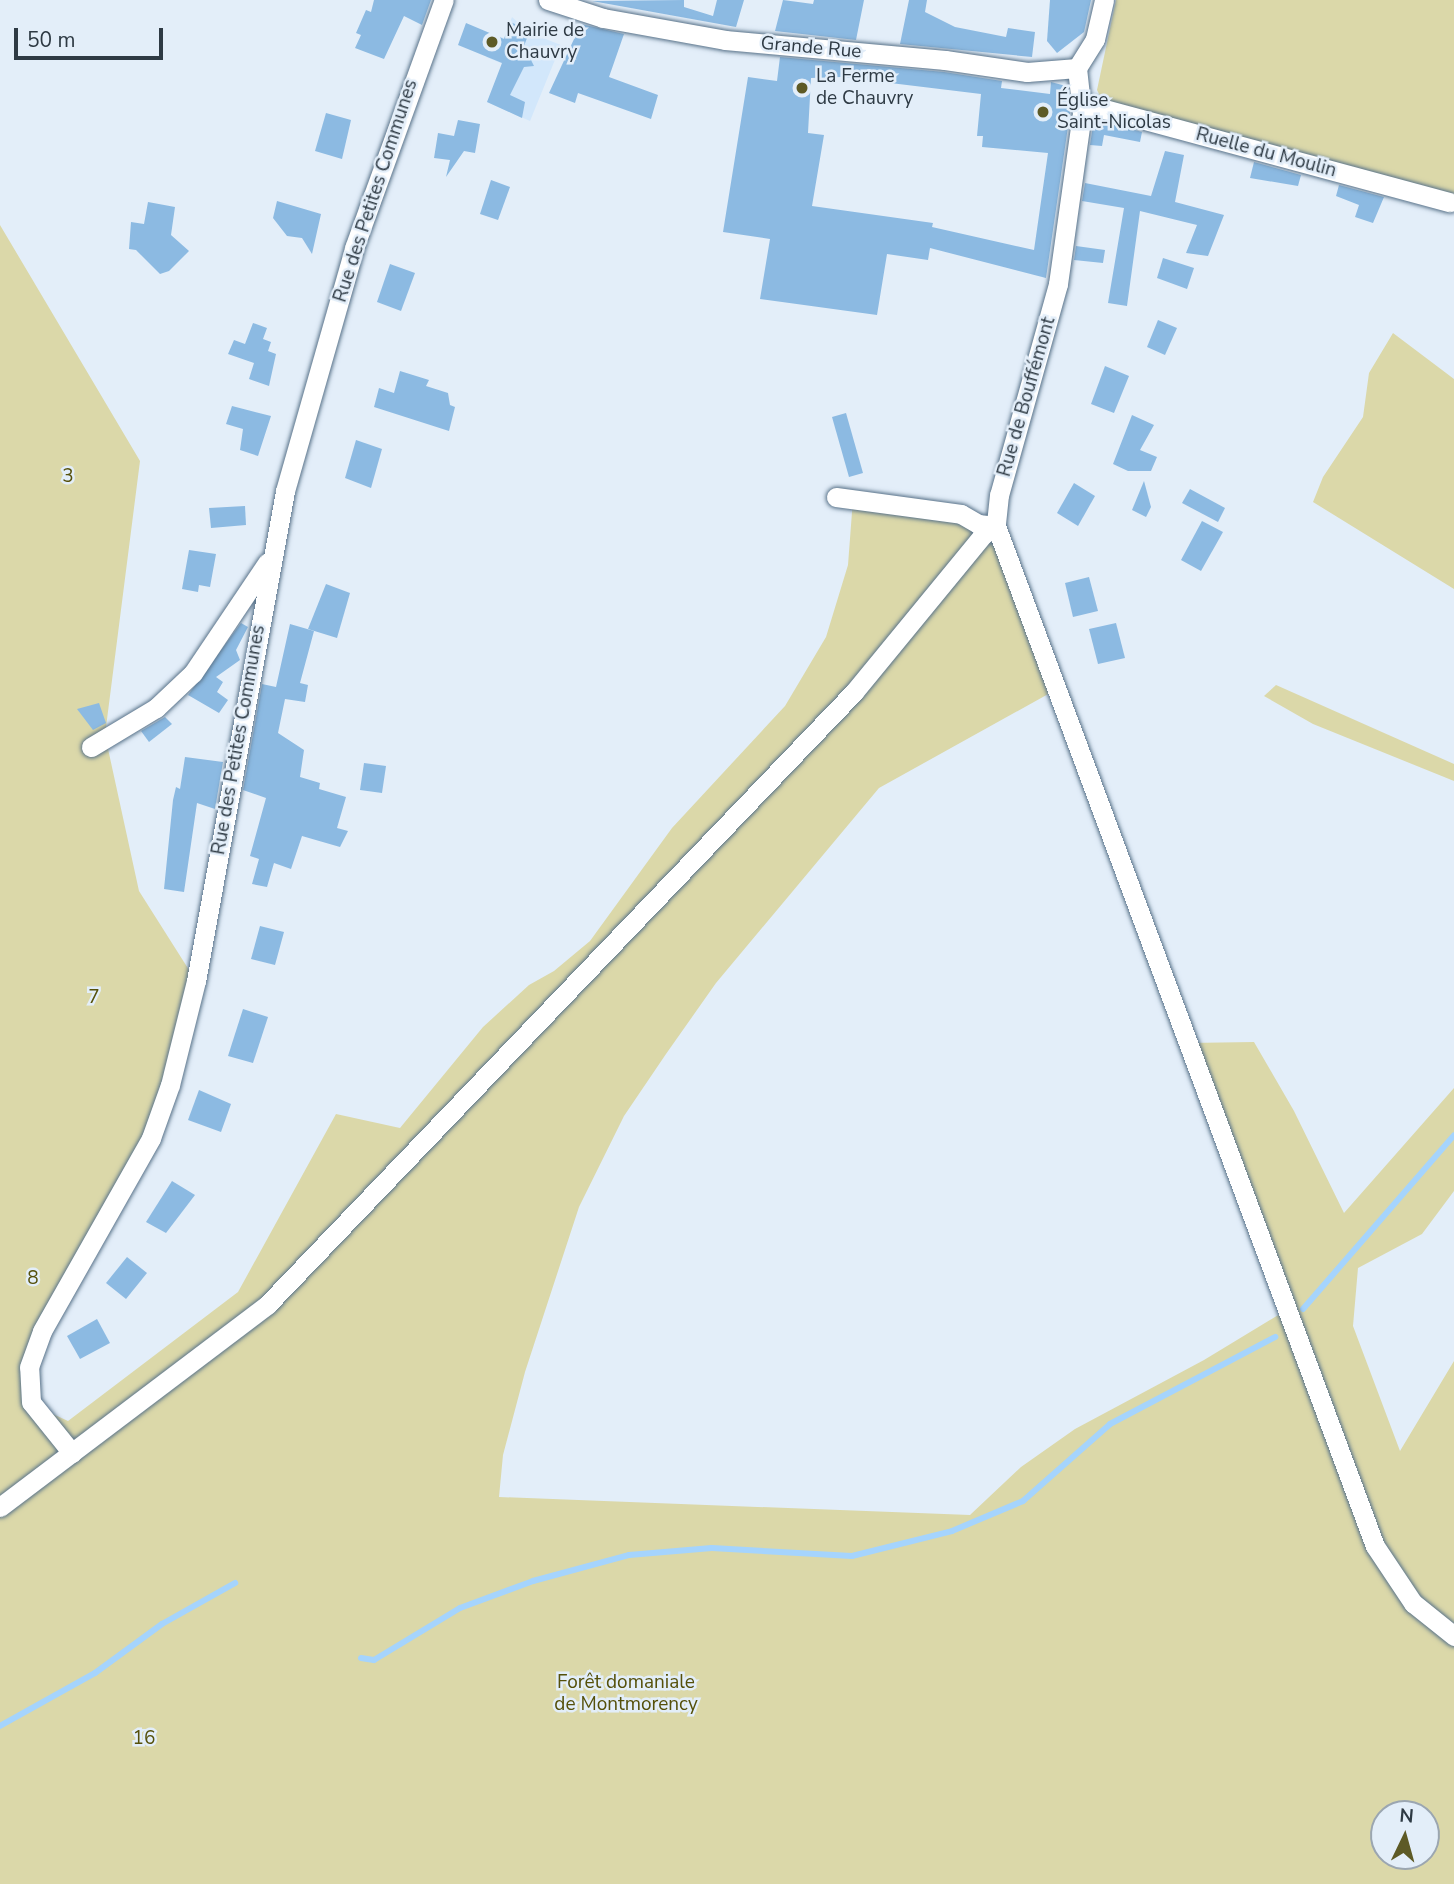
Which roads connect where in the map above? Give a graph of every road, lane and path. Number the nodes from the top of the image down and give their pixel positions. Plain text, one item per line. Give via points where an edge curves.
1 (444, 0) edge
2 (548, 0) edge
3 (1104, 0) edge
4 (1077, 68) junction
5 (1082, 103) junction
6 (1450, 202) dead end
7 (836, 497) dead end
8 (996, 526) junction
9 (271, 556) junction
10 (91, 747) dead end
11 (72, 1453) junction
12 (0, 1507) edge
13 (1454, 1636) edge

1 - 9 street, Rue des Petites Communes via 354,248
2 - 4 street, Grande Rue via 603,18 725,40 1027,72
3 - 4 street via 1095,39
4 - 5 street, Rue de Bouffémont
5 - 6 street, Ruelle du Moulin
5 - 8 street, Rue de Bouffémont via 1058,284 996,506
7 - 8 street via 961,514 978,524
8 - 11 street via 984,534 854,692 267,1305
8 - 13 street, Rue de Bouffémont via 1070,714 1375,1546 1413,1603
9 - 10 street via 193,673 156,708
9 - 11 street, Rue des Petites Communes via 196,981 170,1085 151,1138 42,1331 29,1367 31,1402
11 - 12 street

